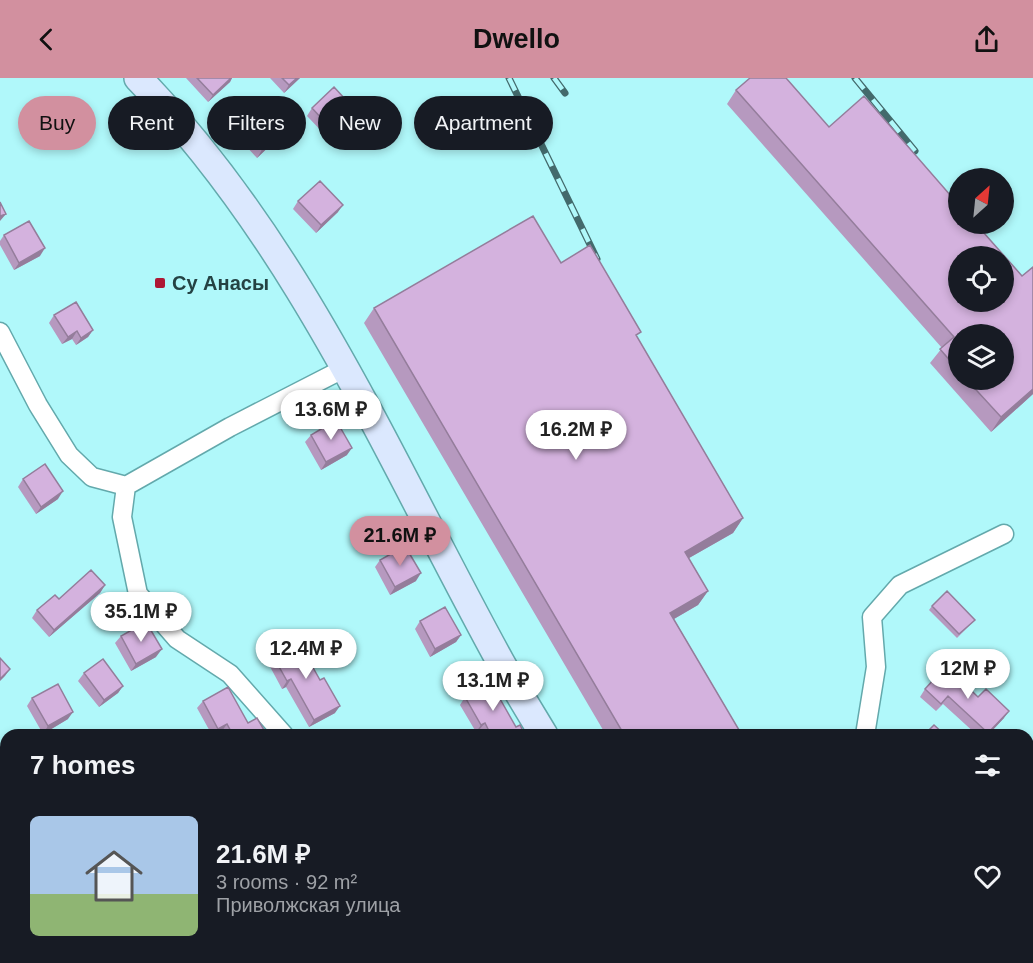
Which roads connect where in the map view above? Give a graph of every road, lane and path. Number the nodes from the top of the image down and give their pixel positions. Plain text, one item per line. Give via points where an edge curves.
1 (138, 78) edge
2 (0, 332) edge
3 (345, 368) junction
4 (126, 486) junction
5 (1004, 534) dead end
6 (279, 729) edge
7 (540, 729) edge
8 (866, 729) edge

1 - 3 main road via 223,177
2 - 4 street via 69,455 92,477
3 - 4 street
3 - 7 main road
4 - 6 street via 122,518 138,594 177,639 230,674
5 - 8 street via 900,585 872,617 876,668

